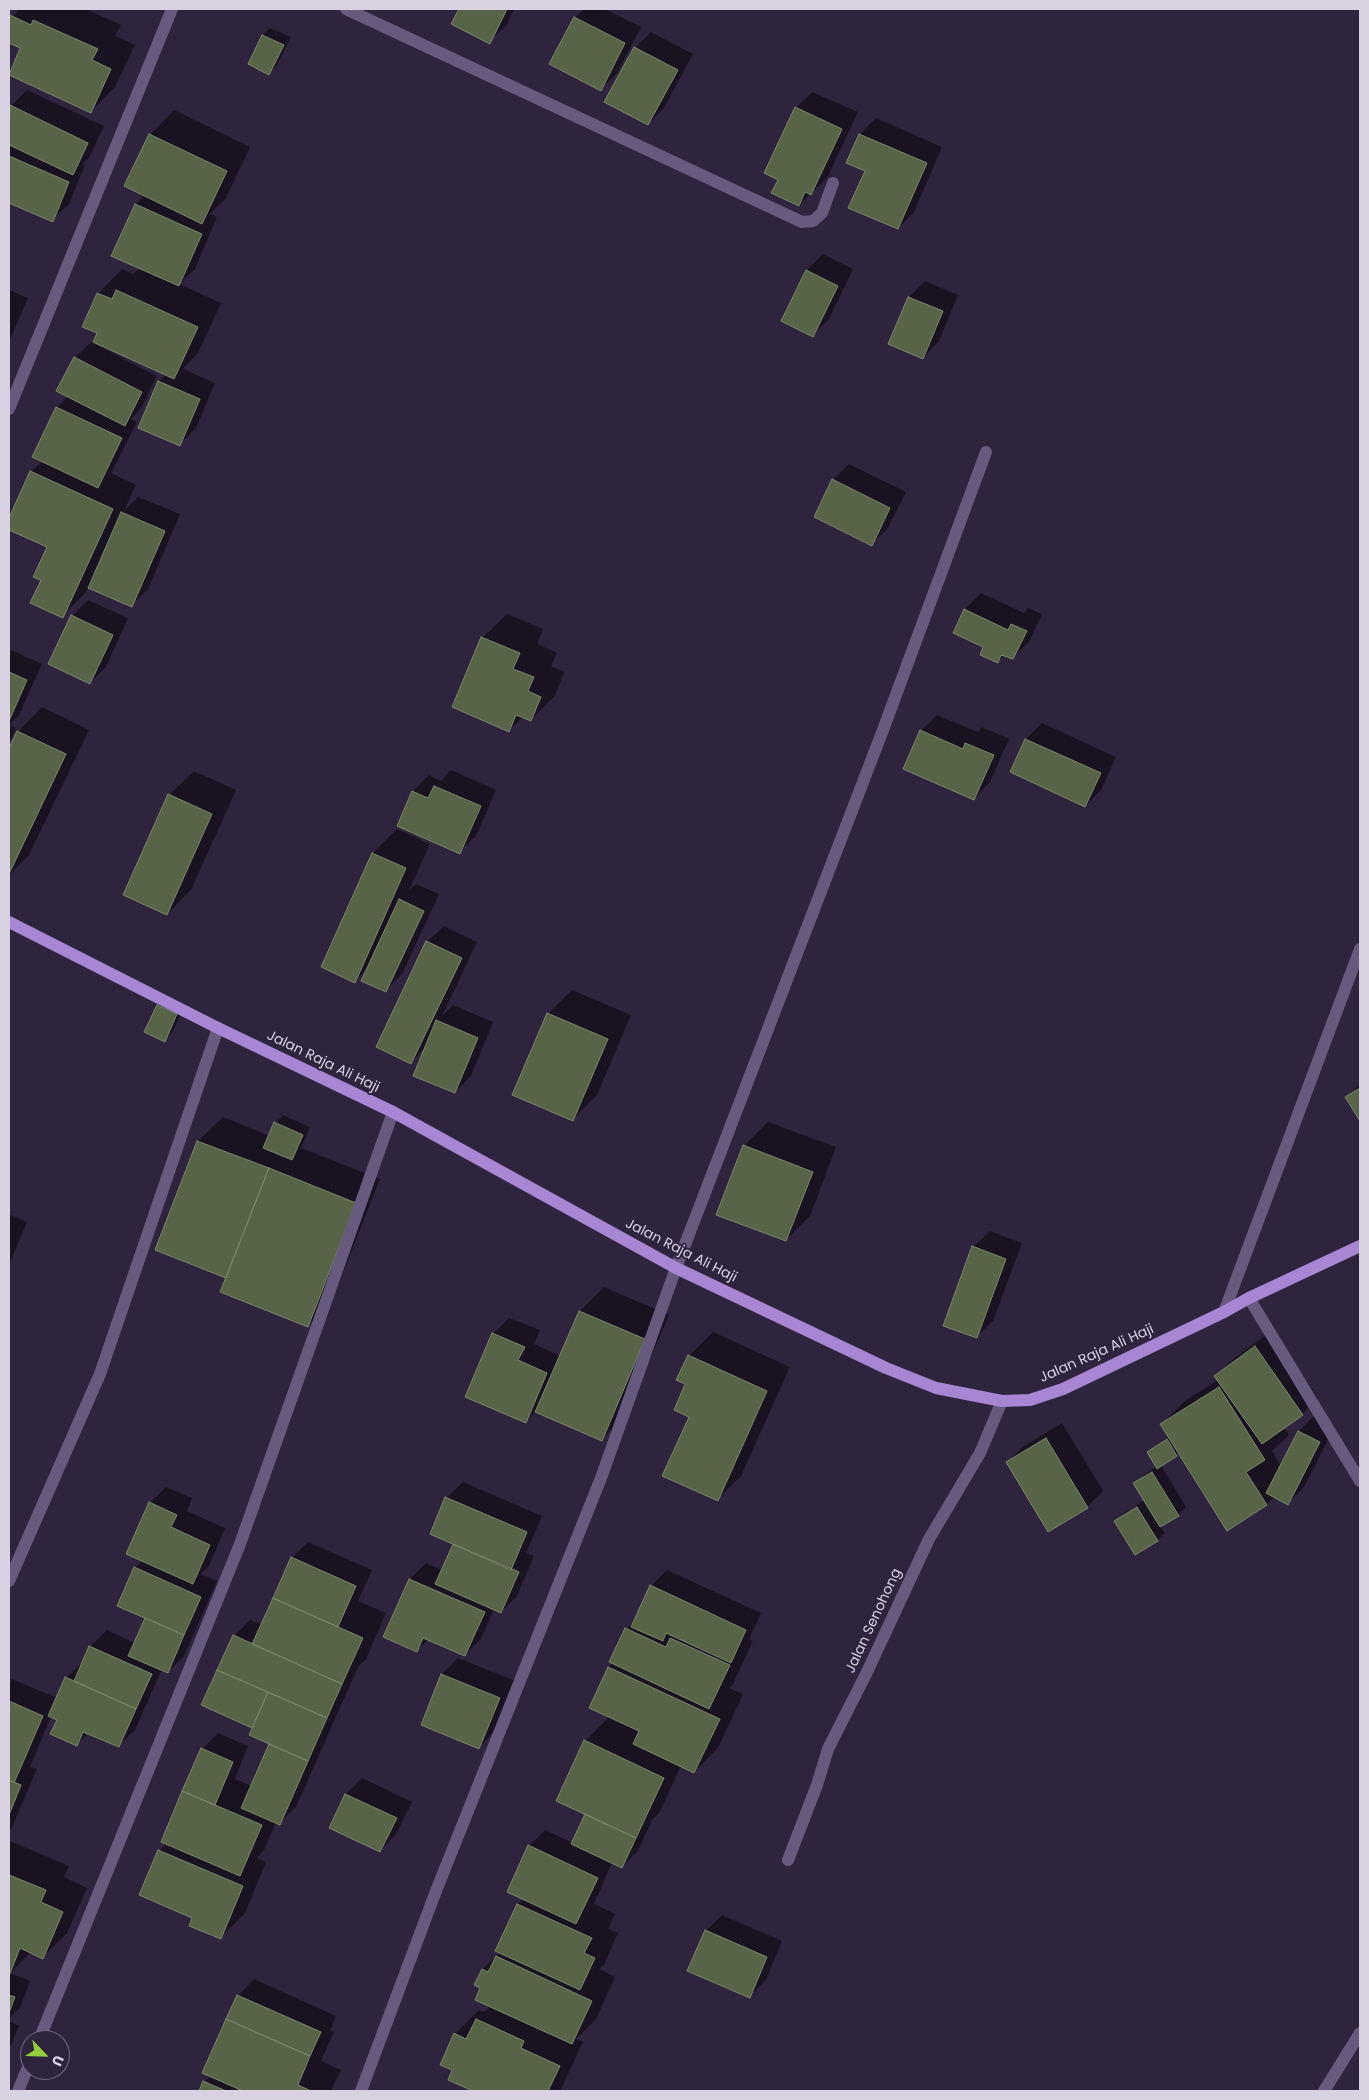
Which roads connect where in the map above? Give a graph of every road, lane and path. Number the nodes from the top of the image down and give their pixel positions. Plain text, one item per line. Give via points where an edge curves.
1 (172, 9) edge
2 (346, 9) edge
3 (833, 182) dead end
4 (9, 409) edge
5 (986, 452) dead end
6 (9, 922) edge
7 (1360, 949) edge
8 (218, 1028) junction
9 (393, 1112) junction
10 (1360, 1246) edge
11 (676, 1268) junction
12 (1248, 1298) junction
13 (1224, 1312) junction
14 (1002, 1401) junction
15 (1360, 1481) edge
16 (9, 1580) edge
17 (788, 1860) dead end
18 (43, 2030) edge
19 (1360, 2033) edge
20 (361, 2091) edge
21 (1324, 2091) edge

1 - 4 street
2 - 3 street via 802,222 813,221 822,213
5 - 11 street
6 - 8 main road, Jalan Raja Ali Haji
7 - 13 street
8 - 9 main road, Jalan Raja Ali Haji
8 - 16 street via 100,1374
9 - 11 main road, Jalan Raja Ali Haji
9 - 18 street via 240,1544
10 - 12 main road, Jalan Raja Ali Haji
11 - 14 main road, Jalan Raja Ali Haji via 886,1368 936,1388
11 - 20 street via 601,1478 440,1882
12 - 13 main road, Jalan Raja Ali Haji
12 - 15 street
13 - 14 main road, Jalan Raja Ali Haji via 1062,1389 1030,1400
14 - 17 street, Jalan Senohong via 980,1453 929,1539 828,1749
19 - 21 street

